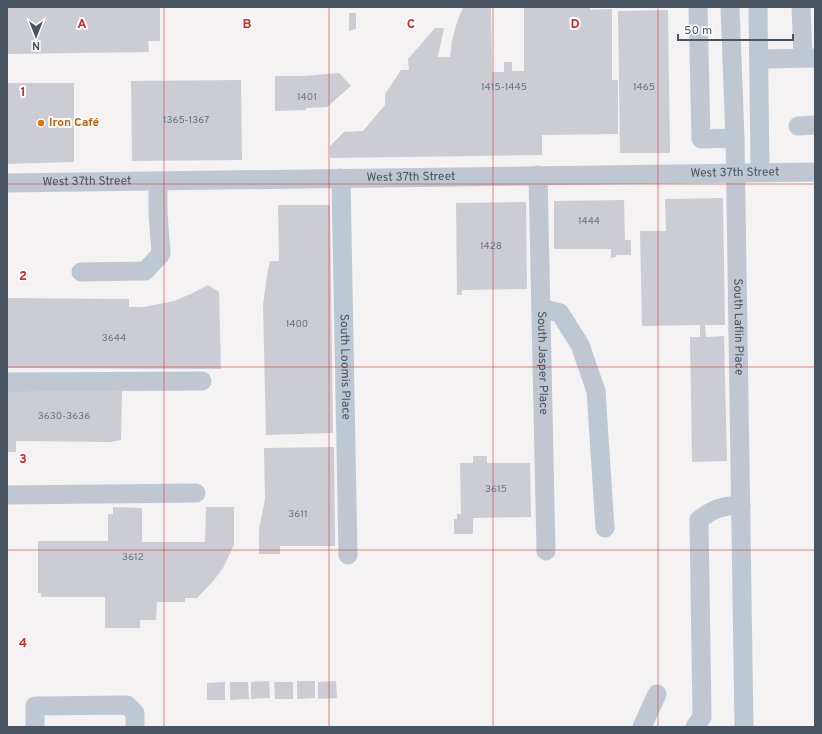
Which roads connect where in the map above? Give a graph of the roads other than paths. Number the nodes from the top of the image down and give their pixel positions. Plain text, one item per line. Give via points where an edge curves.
1 (698, 7) edge
2 (730, 7) edge
3 (758, 7) edge
4 (801, 7) edge
5 (809, 58) edge
6 (759, 59) junction
7 (735, 138) junction
8 (760, 172) junction
9 (815, 172) edge
10 (736, 173) junction
11 (538, 175) junction
12 (341, 178) junction
13 (158, 180) junction
14 (7, 183) edge
15 (81, 272) dead end
16 (541, 308) junction
17 (202, 381) dead end
18 (7, 382) edge
19 (196, 493) dead end
20 (7, 495) edge
21 (741, 505) junction
22 (605, 528) dead end
23 (546, 550) dead end
24 (348, 555) dead end
25 (657, 694) dead end
26 (35, 727) edge
27 (135, 727) edge
28 (642, 727) edge
29 (695, 727) edge
30 (744, 727) edge

1 - 7 street via 701,139
2 - 7 street, South Laflin Place
3 - 6 street
4 - 5 street
5 - 6 street
6 - 8 street
7 - 10 street, South Laflin Place
8 - 9 street, West 37th Street
8 - 10 street, West 37th Street
10 - 11 street, West 37th Street
10 - 21 street, South Laflin Place
11 - 12 street, West 37th Street
11 - 16 street, South Jasper Place
12 - 13 street, West 37th Street
12 - 24 street, South Loomis Place
13 - 14 street, West 37th Street
13 - 15 street via 161,254 145,271
16 - 22 street via 560,313 580,345 596,391
16 - 23 street, South Jasper Place
17 - 18 street
19 - 20 street
21 - 29 street via 710,510 699,520 702,718
21 - 30 street, South Laflin Place
25 - 28 street
26 - 27 street via 35,706 127,705 135,713

